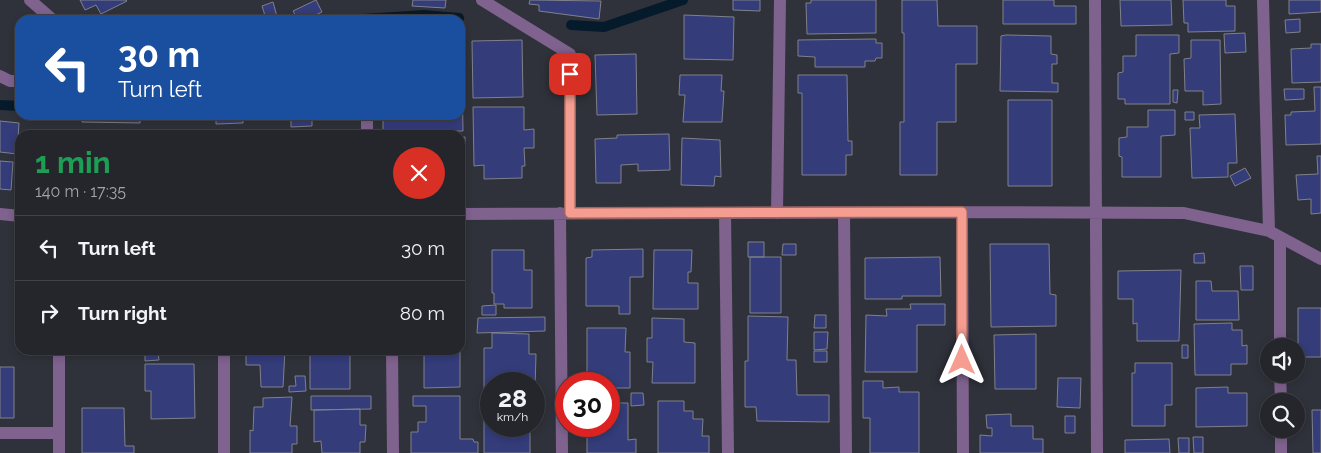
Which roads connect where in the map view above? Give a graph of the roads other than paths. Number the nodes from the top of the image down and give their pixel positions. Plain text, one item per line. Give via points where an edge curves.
1 (30, 0) edge
2 (482, 0) edge
3 (780, 0) edge
4 (1095, 0) edge
5 (1263, 0) edge
6 (47, 15) edge
7 (0, 76) edge
8 (15, 80) edge
9 (777, 212) junction
10 (962, 212) junction
11 (565, 213) junction
12 (725, 213) junction
13 (844, 213) junction
14 (1097, 213) junction
15 (0, 214) edge
16 (465, 214) edge
17 (15, 216) edge
18 (1274, 234) junction
19 (1321, 259) edge
20 (1280, 338) edge
21 (59, 355) edge
22 (224, 355) edge
23 (392, 355) edge
24 (0, 433) edge
25 (59, 433) junction
26 (1281, 438) edge
27 (59, 453) edge
28 (224, 453) edge
29 (393, 453) edge
30 (562, 453) edge
31 (728, 453) edge
32 (846, 453) edge
33 (962, 453) edge
34 (1097, 453) edge
35 (1281, 453) edge

1 - 6 street
2 - 11 street via 570,54
3 - 9 street
4 - 14 street
5 - 18 street
7 - 8 street
9 - 12 street
9 - 13 street
10 - 13 street
10 - 14 street
10 - 33 street
11 - 12 street
11 - 16 street
11 - 30 street
12 - 31 street
13 - 32 street
14 - 18 street via 1184,213
14 - 34 street
15 - 17 street
18 - 19 street
18 - 20 street
21 - 25 street
22 - 28 street
23 - 29 street
24 - 25 street
25 - 27 street
26 - 35 street

